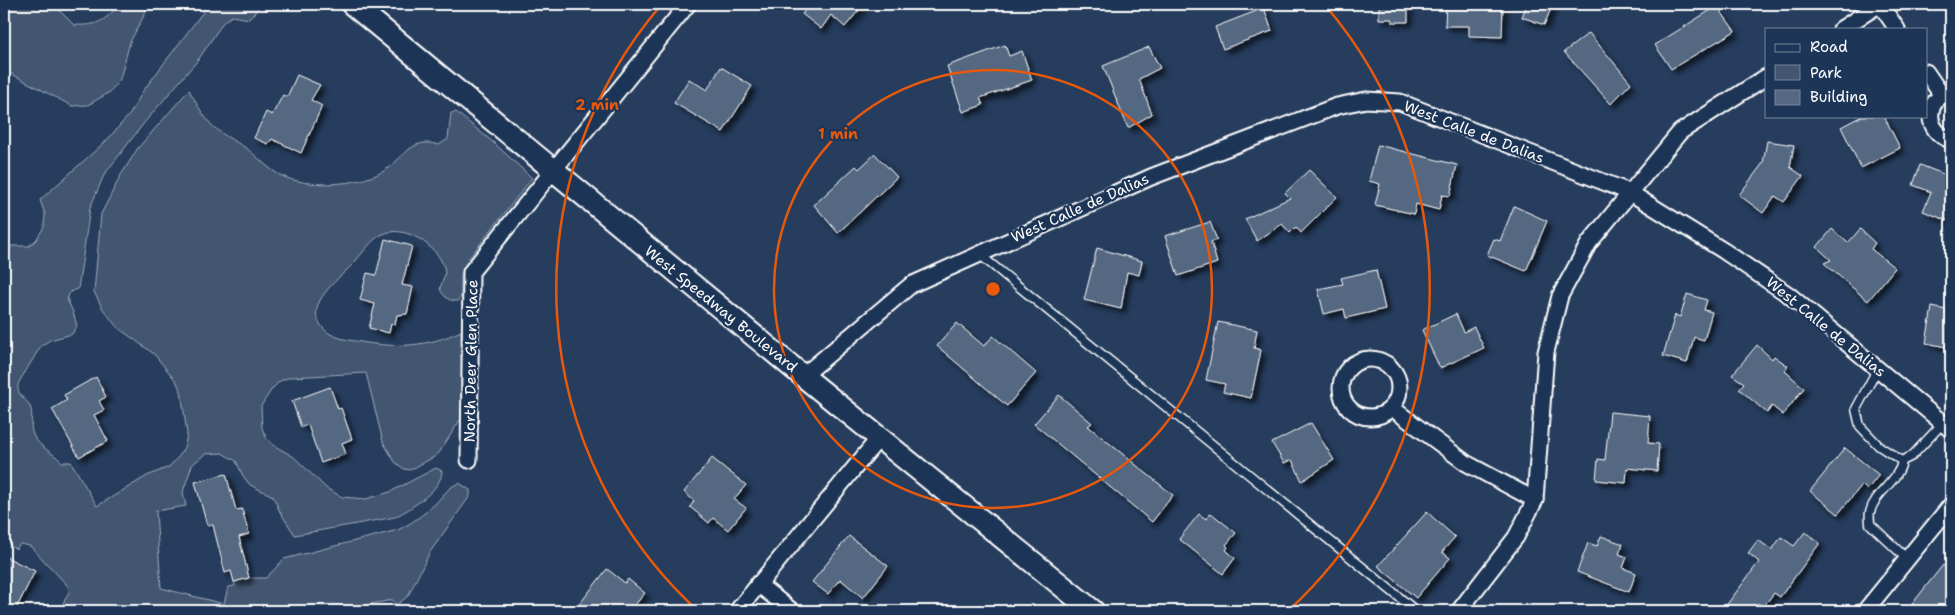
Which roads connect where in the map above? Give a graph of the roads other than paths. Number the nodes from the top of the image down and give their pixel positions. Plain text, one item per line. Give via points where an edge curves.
1 (352, 4) edge
2 (688, 4) edge
3 (1880, 4) edge
4 (1843, 28) edge
5 (1896, 28) edge
6 (1928, 74) edge
7 (1765, 78) edge
8 (1946, 92) edge
9 (1951, 140) edge
10 (553, 170) junction
11 (1630, 192) junction
12 (979, 254) junction
13 (1878, 368) junction
14 (803, 376) junction
15 (1392, 408) dead end
16 (1947, 426) edge
17 (879, 438) junction
18 (470, 460) dead end
19 (1902, 461) junction
20 (1535, 500) junction
21 (1951, 505) edge
22 (1907, 559) junction
23 (758, 584) junction
24 (737, 611) edge
25 (792, 611) edge
26 (1093, 611) edge
27 (1416, 611) edge
28 (1459, 611) edge
29 (1865, 611) edge

1 - 10 main road, West Speedway Boulevard
2 - 10 street, North Deer Glen Place
3 - 4 street
3 - 5 street
6 - 8 street
7 - 11 street via 1680,132
8 - 9 street via 1934,103 1931,119 1938,133
10 - 14 main road, West Speedway Boulevard
10 - 18 street, North Deer Glen Place via 472,272
11 - 12 street, West Calle de Dalias via 1400,102 1366,100 1337,106 1151,177
11 - 13 street, West Calle de Dalias via 1789,294
11 - 20 street via 1589,243 1560,296 1546,352
12 - 14 street, West Calle de Dalias via 910,285
12 - 27 lane
13 - 16 street, West Calle de Dalias
13 - 19 lane via 1856,409 1860,426 1879,446
14 - 17 main road, West Speedway Boulevard
15 - 20 street via 1466,463
16 - 19 lane
17 - 23 street
17 - 26 main road, West Speedway Boulevard
19 - 22 lane via 1901,470 1870,512 1870,524
20 - 28 street via 1516,537
21 - 22 street
22 - 29 street
23 - 24 street
23 - 25 street

